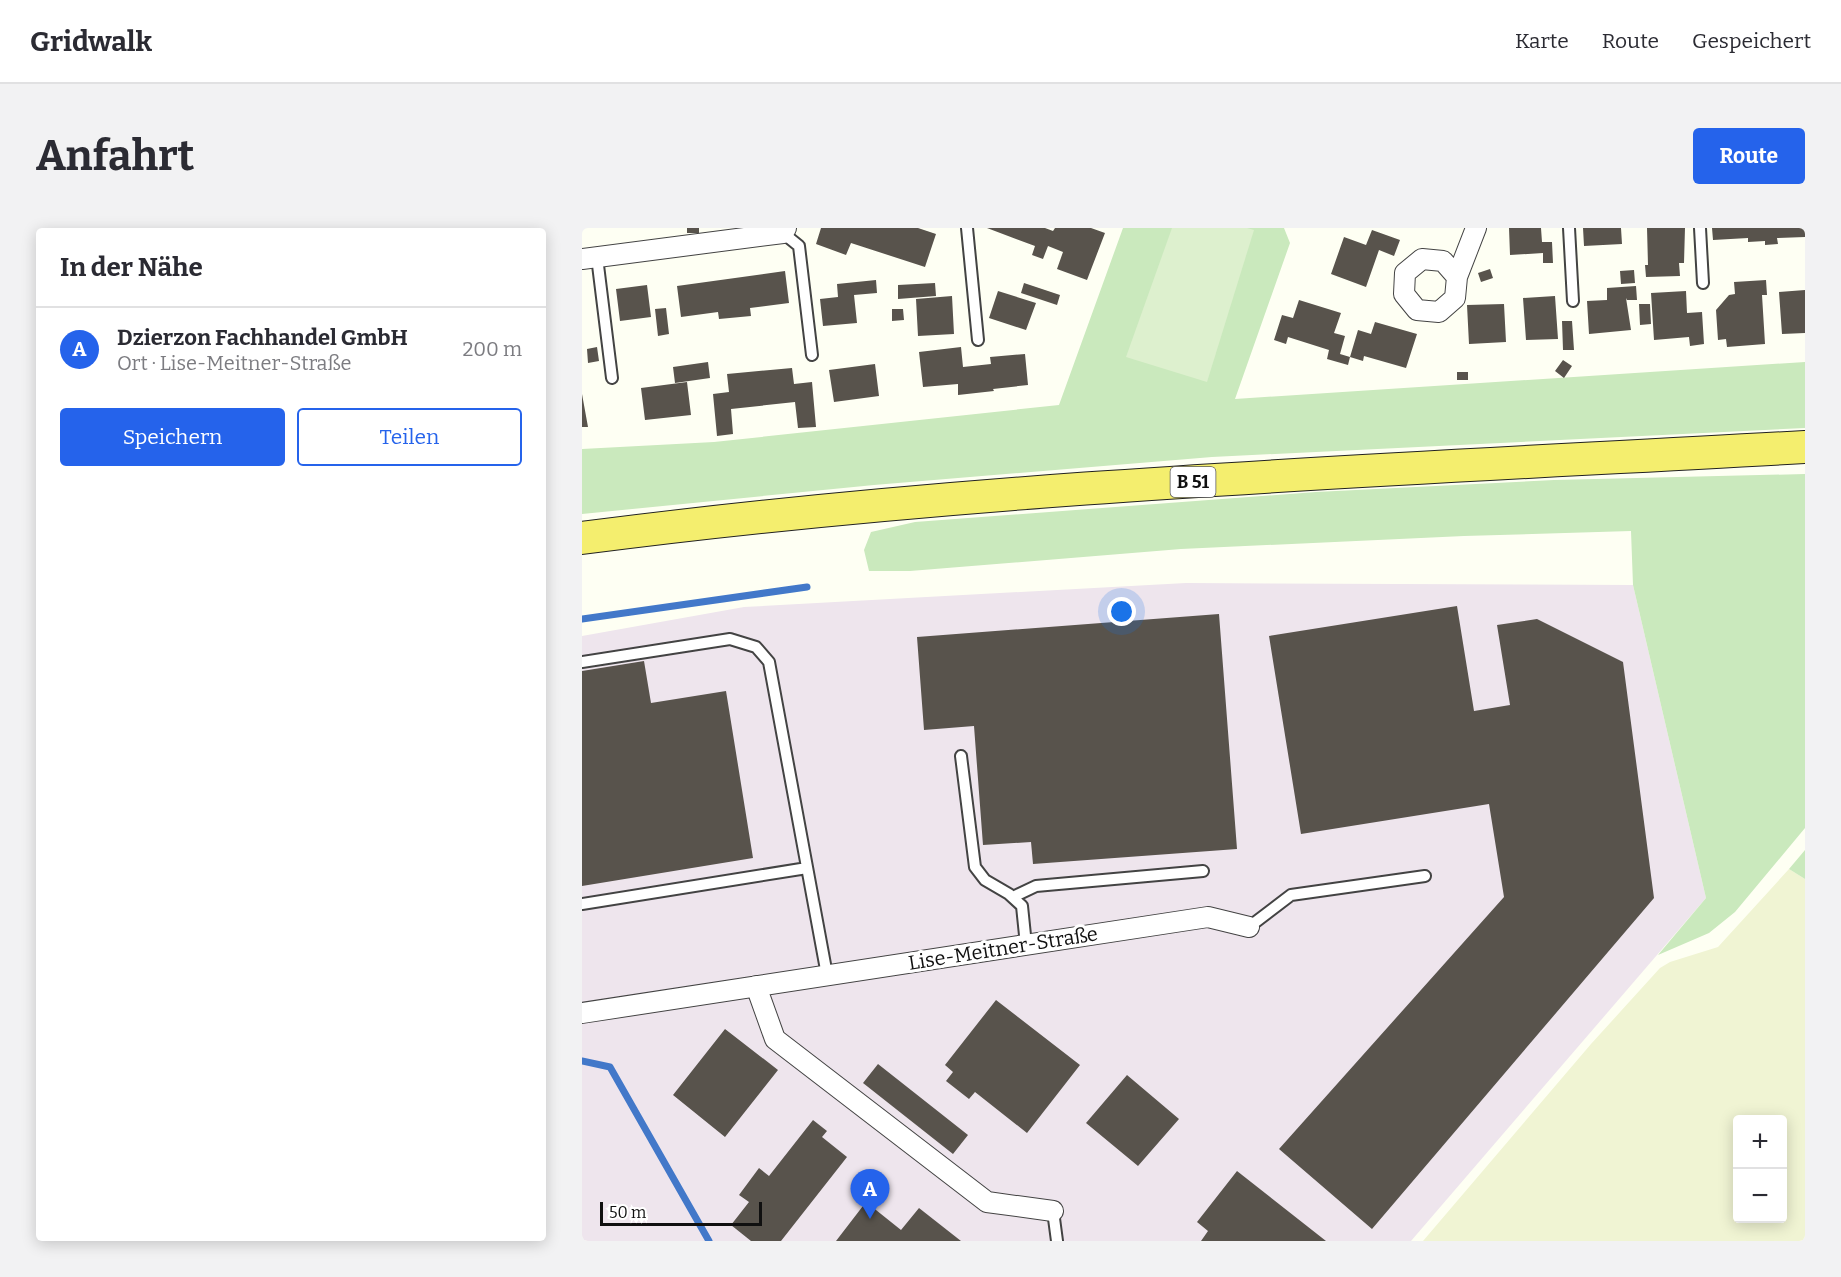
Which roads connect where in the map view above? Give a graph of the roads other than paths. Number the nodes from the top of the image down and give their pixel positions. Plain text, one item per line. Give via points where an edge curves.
1 (966, 228) edge
2 (1476, 228) edge
3 (1569, 228) edge
4 (1700, 228) edge
5 (784, 231) edge
6 (589, 258) edge
7 (1457, 277) dead end
8 (1703, 283) dead end
9 (1573, 301) dead end
10 (978, 340) dead end
11 (812, 355) dead end
12 (612, 378) dead end
13 (1805, 447) edge
14 (582, 538) edge
15 (582, 662) edge
16 (962, 756) dead end
17 (807, 868) junction
18 (1203, 871) dead end
19 (1425, 876) dead end
20 (1012, 897) junction
21 (582, 904) edge
22 (1250, 927) joint
23 (1026, 945) junction
24 (827, 975) junction
25 (756, 986) junction
26 (582, 1013) edge
27 (1053, 1211) joint
28 (1057, 1241) edge

1 - 10 lane
2 - 7 street
3 - 9 lane
4 - 8 lane
5 - 6 street
5 - 11 lane via 799,246
6 - 12 lane
13 - 14 main road, B 51 via 1264,477 971,498
15 - 17 lane via 730,639 756,647 769,662
16 - 20 lane via 975,867 985,880
17 - 21 lane
17 - 24 lane
18 - 20 lane via 1036,886
19 - 22 lane via 1291,895
20 - 23 lane via 1022,906
22 - 23 street, Lise-Meitner-Straße via 1208,917
23 - 24 street, Lise-Meitner-Straße
24 - 25 street, Lise-Meitner-Straße
25 - 26 street, Lise-Meitner-Straße
25 - 27 street via 775,1039 987,1202
27 - 28 lane

